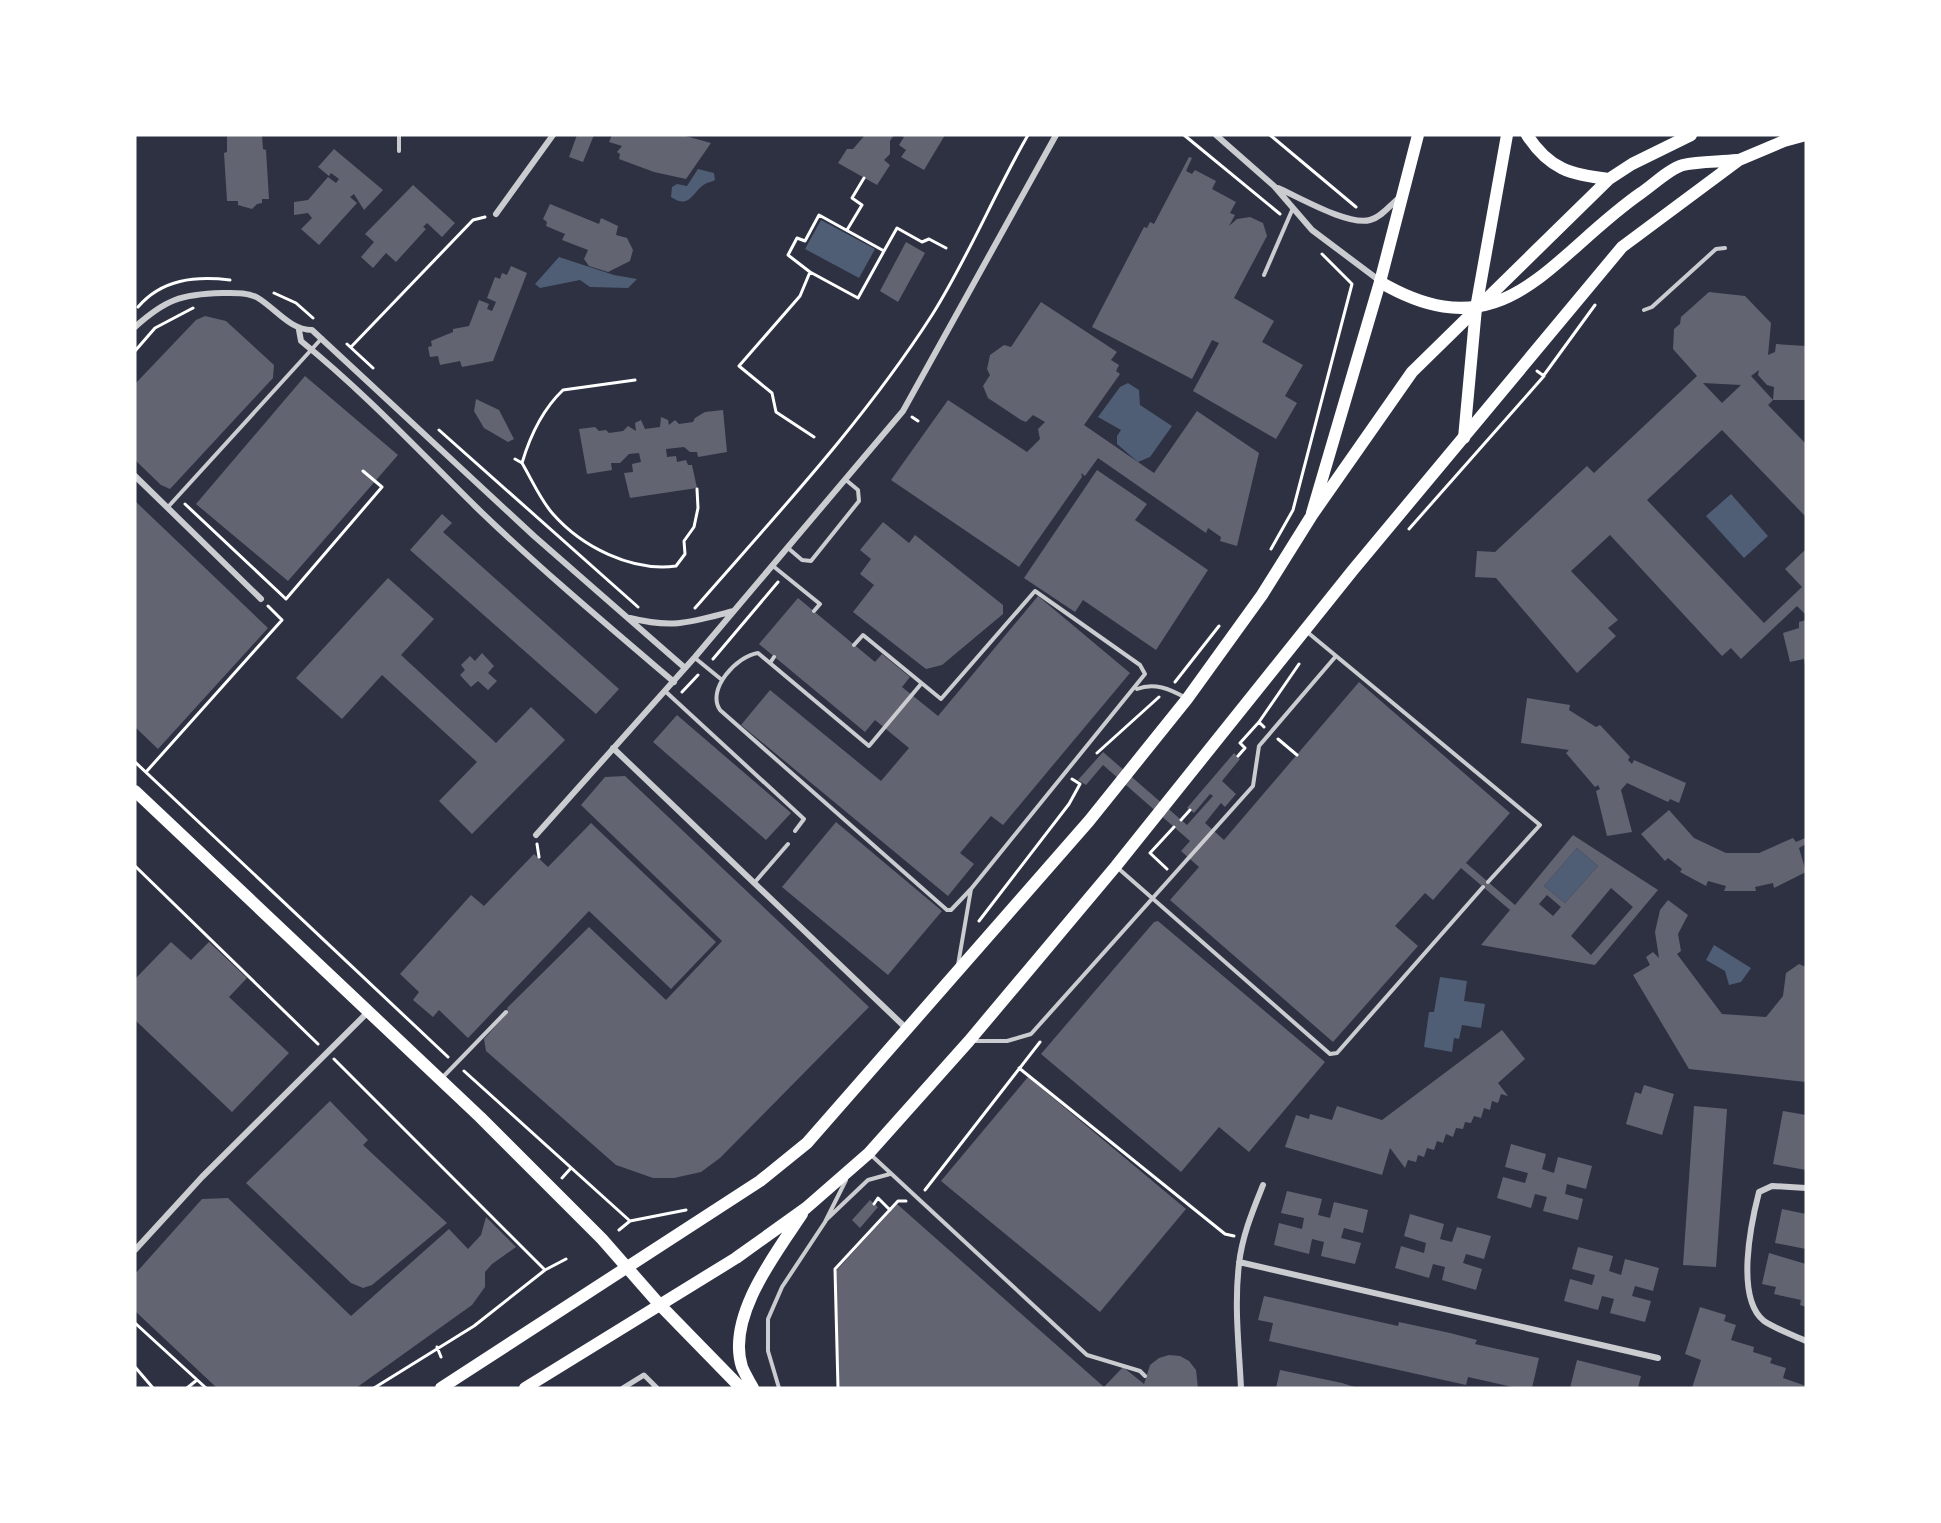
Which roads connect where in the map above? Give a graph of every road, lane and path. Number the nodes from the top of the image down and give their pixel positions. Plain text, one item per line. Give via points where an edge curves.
1 (399, 135) edge
2 (553, 135) edge
3 (1028, 135) edge
4 (1056, 135) edge
5 (1184, 135) edge
6 (1216, 135) edge
7 (1270, 135) edge
8 (1418, 135) edge
9 (1507, 135) edge
10 (1527, 135) edge
11 (1691, 135) edge
12 (1806, 135) edge
13 (399, 151) dead end
14 (1739, 160) junction
15 (864, 178) dead end
16 (1609, 179) junction
17 (1275, 186) junction
18 (1404, 193) junction
19 (1293, 208) junction
20 (496, 214) joint
21 (1288, 220) junction
22 (1371, 220) junction
23 (847, 230) junction
24 (946, 248) dead end
25 (1725, 248) dead end
26 (884, 251) junction
27 (1320, 252) dead end
28 (810, 272) junction
29 (1264, 275) dead end
30 (1380, 282) junction
31 (191, 294) junction
32 (1596, 303) dead end
33 (1476, 308) junction
34 (1644, 310) dead end
35 (135, 327) edge
36 (299, 330) junction
37 (322, 338) junction
38 (312, 349) junction
39 (135, 351) edge
40 (343, 356) junction
41 (1525, 363) junction
42 (1544, 376) junction
43 (635, 380) dead end
44 (814, 437) dead end
45 (1464, 438) junction
46 (515, 459) dead end
47 (522, 464) junction
48 (363, 471) dead end
49 (135, 476) edge
50 (846, 480) junction
51 (697, 489) dead end
52 (177, 497) junction
53 (167, 507) junction
54 (1312, 514) junction
55 (1403, 535) dead end
56 (788, 548) junction
57 (1266, 558) dead end
58 (773, 566) junction
59 (784, 574) junction
60 (261, 599) joint
61 (734, 611) junction
62 (814, 611) dead end
63 (690, 613) dead end
64 (626, 617) junction
65 (1222, 622) dead end
66 (1306, 630) junction
67 (1316, 639) junction
68 (854, 645) dead end
69 (1336, 656) junction
70 (695, 657) junction
71 (774, 657) dead end
72 (770, 663) junction
73 (706, 667) junction
74 (685, 668) junction
75 (722, 680) junction
76 (674, 682) junction
77 (921, 684) junction
78 (813, 689) dead end
79 (1136, 689) junction
80 (1167, 690) junction
81 (665, 691) junction
82 (808, 695) junction
83 (1187, 699) junction
84 (675, 700) junction
85 (1259, 722) dead end
86 (1103, 746) dead end
87 (613, 748) junction
88 (135, 762) edge
89 (146, 772) junction
90 (1080, 784) dead end
91 (135, 791) edge
92 (1190, 810) dead end
93 (1181, 820) dead end
94 (1174, 827) dead end
95 (795, 831) dead end
96 (536, 835) dead end
97 (788, 844) dead end
98 (135, 866) edge
99 (1116, 866) junction
100 (1173, 874) junction
101 (755, 882) junction
102 (1488, 882) dead end
103 (1483, 887) dead end
104 (971, 889) junction
105 (1151, 897) junction
106 (962, 944) junction
107 (957, 971) junction
108 (506, 1012) dead end
109 (367, 1013) junction
110 (907, 1029) junction
111 (969, 1041) junction
112 (328, 1054) junction
113 (455, 1064) junction
114 (441, 1080) junction
115 (869, 1153) junction
116 (571, 1168) junction
117 (850, 1171) junction
118 (891, 1174) junction
119 (565, 1184) dead end
120 (1263, 1185) dead end
121 (1806, 1188) edge
122 (918, 1201) junction
123 (874, 1204) dead end
124 (806, 1208) junction
125 (690, 1209) dead end
126 (890, 1210) junction
127 (630, 1221) junction
128 (825, 1222) junction
129 (619, 1230) dead end
130 (1244, 1238) junction
131 (135, 1250) edge
132 (566, 1259) dead end
133 (1239, 1262) junction
134 (627, 1267) junction
135 (545, 1270) junction
136 (659, 1304) junction
137 (135, 1323) edge
138 (1806, 1341) edge
139 (437, 1347) junction
140 (441, 1357) dead end
141 (1658, 1358) dead end
142 (135, 1367) edge
143 (1145, 1376) dead end
144 (197, 1380) junction
145 (153, 1388) edge
146 (187, 1388) edge
147 (206, 1388) edge
148 (374, 1388) edge
149 (441, 1388) edge
150 (525, 1388) edge
151 (623, 1388) edge
152 (657, 1388) edge
153 (741, 1388) edge
154 (753, 1388) edge
155 (779, 1388) edge
156 (838, 1388) edge
157 (1241, 1388) edge

1 - 13 lane
2 - 20 street
3 - 63 path via 949,287 883,386
4 - 50 street via 903,411
5 - 21 path
6 - 17 street
7 - 22 path
8 - 18 main road
9 - 33 main road
10 - 16 main road via 1543,156 1559,168 1580,176
11 - 16 main road
12 - 14 main road
14 - 33 main road via 1681,166 1588,234 1528,287 1497,303
14 - 41 main road via 1622,247
15 - 23 path via 852,198 862,205
16 - 33 main road
17 - 19 street
17 - 22 street via 1345,218
18 - 22 street
18 - 30 main road
19 - 21 lane
19 - 30 street via 1312,230
20 - 40 path via 473,220
21 - 29 lane
23 - 26 path
23 - 28 path via 819,215 805,240 797,238 788,255
24 - 26 path via 929,239 922,242 897,228
25 - 34 lane via 1716,249
26 - 28 path via 858,298
27 - 57 path via 1352,284 1293,510
28 - 44 path via 800,296 739,366 772,393 776,412
30 - 33 main road via 1430,305
30 - 54 main road
31 - 35 street via 158,307
31 - 36 street via 235,293 256,297
31 - 39 path via 194,308 155,328
32 - 42 path
33 - 45 main road
33 - 54 main road via 1412,372
36 - 37 street via 312,330
36 - 38 street via 301,341
37 - 38 lane
37 - 40 street
38 - 52 lane
38 - 76 street via 556,581
40 - 64 street via 474,482
41 - 42 path
41 - 45 main road
42 - 55 path
43 - 47 path via 563,390 545,411
45 - 66 main road
46 - 47 path
47 - 51 path via 553,514 592,547 662,568 676,566 685,554 684,541 694,527 698,508
48 - 52 path via 382,487 286,599
49 - 53 street
50 - 56 street
50 - 56 lane via 858,490 859,501 811,561 802,560
52 - 53 lane
53 - 60 street
54 - 83 main road via 1262,595
56 - 58 street
58 - 59 lane
58 - 61 street
59 - 62 lane via 820,604
59 - 73 path
60 - 89 path via 282,620
61 - 64 street via 683,624 659,625
61 - 70 street
64 - 74 street
65 - 80 path
66 - 67 lane
66 - 99 main road
67 - 69 lane
67 - 85 path
68 - 77 lane via 863,635
69 - 100 lane via 1259,746 1254,786
69 - 102 lane via 1540,825
70 - 73 lane
70 - 74 street
71 - 72 lane
72 - 75 lane via 758,653 751,655
72 - 82 lane
73 - 75 lane
73 - 84 path
74 - 76 street
75 - 104 lane via 715,695 720,710 944,907 951,910
76 - 81 street
77 - 79 lane via 941,699 1035,591 1140,665 1145,674
77 - 82 lane via 869,746
78 - 82 lane
79 - 80 lane via 1147,685
79 - 104 lane
80 - 83 lane
80 - 86 path
81 - 84 lane
81 - 87 street
83 - 107 main road via 1089,821
84 - 95 lane via 804,819
87 - 96 street
87 - 101 street
88 - 89 path
89 - 113 path
90 - 106 path via 1069,804
91 - 109 main road
92 - 93 path
94 - 100 path via 1150,853
97 - 101 lane
98 - 112 path
99 - 105 lane
99 - 111 main road
100 - 105 lane
101 - 110 street
103 - 105 lane via 1337,1053 1330,1054
104 - 106 lane
105 - 111 lane via 1030,1034 1007,1041
106 - 107 lane
107 - 110 main road
108 - 113 lane
109 - 112 street
109 - 114 main road
110 - 134 main road via 807,1143 760,1181
111 - 115 main road
112 - 131 street
112 - 135 path
113 - 114 lane
113 - 116 path
114 - 134 main road
115 - 117 main road
115 - 118 lane
116 - 119 path via 560,1180
116 - 127 path
117 - 124 main road
117 - 128 lane
118 - 122 lane
118 - 128 lane via 868,1180
120 - 130 street
121 - 138 street via 1772,1186 1760,1192 1747,1283 1753,1307 1764,1321
122 - 126 path via 898,1201
122 - 130 path via 1019,1068 1225,1234
122 - 143 lane via 1087,1355
123 - 126 path via 878,1198
124 - 136 main road via 736,1258
124 - 154 main road via 762,1275 742,1323 742,1366
125 - 127 path
126 - 156 path via 835,1269
127 - 129 path
128 - 155 lane via 782,1287 768,1319 768,1351
130 - 133 street
132 - 135 path
133 - 141 street
133 - 157 street via 1236,1293
134 - 136 main road
134 - 149 main road
135 - 139 path via 474,1326
136 - 150 main road
136 - 153 main road
137 - 144 path
139 - 140 path
139 - 148 path
142 - 145 path
144 - 146 path
144 - 147 path
151 - 152 street via 644,1375

